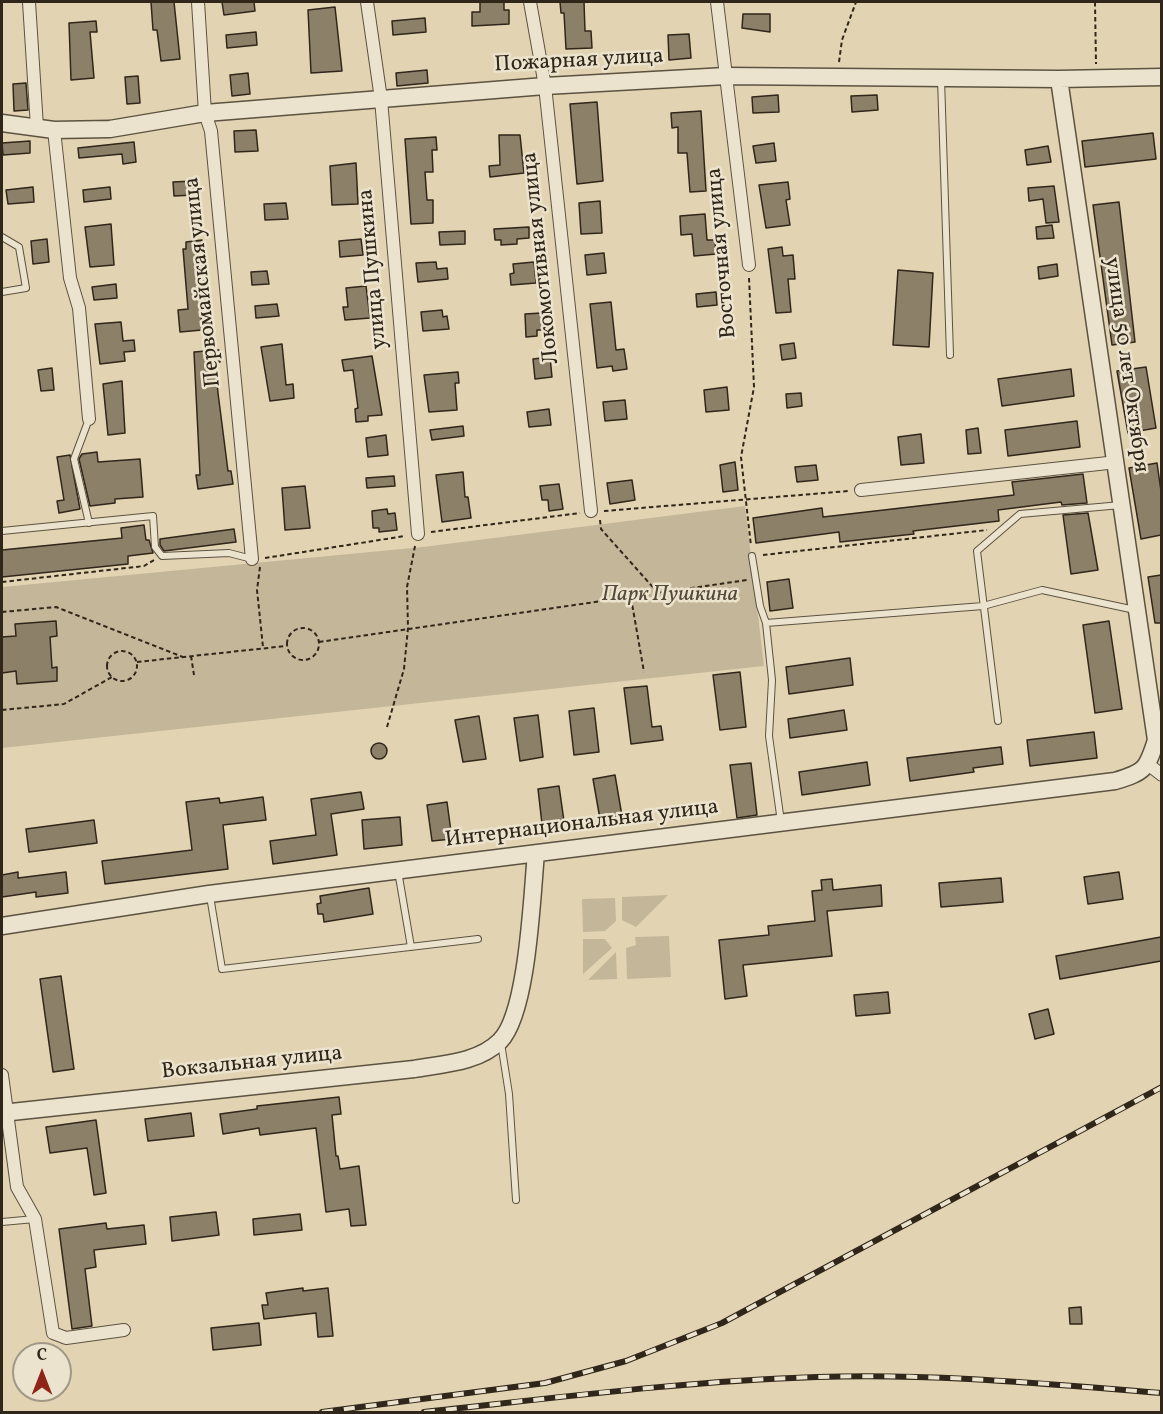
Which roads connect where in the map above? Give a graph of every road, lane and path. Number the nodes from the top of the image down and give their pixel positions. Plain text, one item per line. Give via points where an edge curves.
1 (28, 2) edge
2 (198, 2) edge
3 (367, 2) edge
4 (530, 2) edge
5 (717, 2) edge
6 (856, 2) edge
7 (1095, 2) edge
8 (726, 76) junction
9 (837, 76) junction
10 (1161, 77) edge
11 (941, 78) junction
12 (1096, 78) junction
13 (1059, 79) junction
14 (545, 86) junction
15 (381, 99) junction
16 (205, 113) junction
17 (2, 123) edge
18 (45, 129) junction
19 (2, 237) edge
20 (749, 265) joint
21 (2, 292) edge
22 (950, 355) dead end
23 (89, 419) joint
24 (1117, 462) junction
25 (861, 490) joint
26 (746, 501) junction
27 (1122, 505) junction
28 (596, 511) junction
29 (89, 523) junction
30 (1004, 528) junction
31 (2, 531) edge
32 (418, 534) junction
33 (162, 556) junction
34 (752, 556) junction
35 (257, 559) junction
36 (756, 579) junction
37 (2, 582) edge
38 (659, 594) junction
39 (631, 597) junction
40 (983, 606) junction
41 (1135, 610) junction
42 (2, 612) edge
43 (766, 623) junction
44 (408, 628) junction
45 (319, 642) junction
46 (286, 646) junction
47 (263, 647) junction
48 (191, 656) junction
49 (183, 657) junction
50 (137, 662) junction
51 (644, 672) dead end
52 (194, 675) dead end
53 (112, 677) junction
54 (2, 710) edge
55 (998, 721) dead end
56 (387, 726) dead end
57 (1155, 770) edge
58 (781, 822) junction
59 (536, 853) junction
60 (398, 870) junction
61 (209, 894) junction
62 (2, 926) edge
63 (478, 939) dead end
64 (411, 947) junction
65 (501, 1041) junction
66 (2, 1075) edge
67 (4, 1112) edge
68 (516, 1200) dead end
69 (35, 1219) junction
70 (2, 1222) edge
71 (124, 1330) dead end

1 - 18 street
2 - 16 street, Первомайская улица
3 - 15 street, улица Пушкина
4 - 14 street, Локомотивная улица
5 - 8 street, Восточная улица
6 - 9 path via 842,40
7 - 12 path
8 - 9 street, Пожарная улица
8 - 14 street, Пожарная улица
8 - 20 street, Восточная улица
9 - 11 street, Пожарная улица
10 - 12 street, Пожарная улица
11 - 13 street, Пожарная улица
11 - 22 lane
12 - 13 street, Пожарная улица
13 - 24 street, улица 50 лет Октября
14 - 15 street, Пожарная улица
14 - 28 street, Локомотивная улица
15 - 16 street, Пожарная улица
15 - 32 street, улица Пушкина
16 - 18 street, Пожарная улица via 110,129
16 - 35 street, Первомайская улица via 211,131
17 - 18 street, Пожарная улица
18 - 23 street via 70,278 79,308
19 - 21 lane via 19,248 26,288
20 - 26 path, Восточная улица via 754,387 741,457
23 - 29 lane via 74,459
24 - 25 street
24 - 27 street, улица 50 лет Октября
25 - 26 path
26 - 28 path
26 - 34 path, Восточная улица
27 - 30 lane via 1020,514
27 - 41 street, улица 50 лет Октября
28 - 32 path
28 - 38 path via 600,529
29 - 31 lane
29 - 33 lane via 153,516 155,547
30 - 34 path
30 - 40 lane via 977,551
32 - 35 path
32 - 44 path via 407,587
33 - 35 lane via 229,553
33 - 37 path via 144,566
34 - 36 lane
35 - 47 path
36 - 38 path
36 - 43 lane
38 - 39 path
39 - 44 path
39 - 51 path
40 - 41 lane via 1042,590
40 - 43 lane
40 - 55 lane
41 - 57 street, улица 50 лет Октября via 1156,740
42 - 49 path via 56,607
43 - 58 lane via 772,680 769,736
44 - 45 path
44 - 56 path via 404,669
45 - 46 path via 315,655 307,660 296,659
45 - 46 path via 314,632 299,627 290,634
46 - 47 path
47 - 48 path
48 - 49 path
48 - 52 path
49 - 50 path
50 - 53 path via 136,672 127,681
50 - 53 path via 128,651 113,653 107,665
53 - 54 path via 64,704
57 - 58 street, Интернациональная улица via 1115,781
58 - 59 street, Интернациональная улица
59 - 60 street, Интернациональная улица
59 - 65 street via 527,960 514,1014
60 - 61 street, Интернациональная улица
60 - 64 lane
61 - 62 street, Интернациональная улица
61 - 64 lane via 222,969
63 - 64 lane
65 - 67 street, Вокзальная улица via 475,1057 414,1069
65 - 68 lane
66 - 67 street
67 - 69 street via 17,1187
69 - 70 lane
69 - 71 street via 53,1333 66,1338

